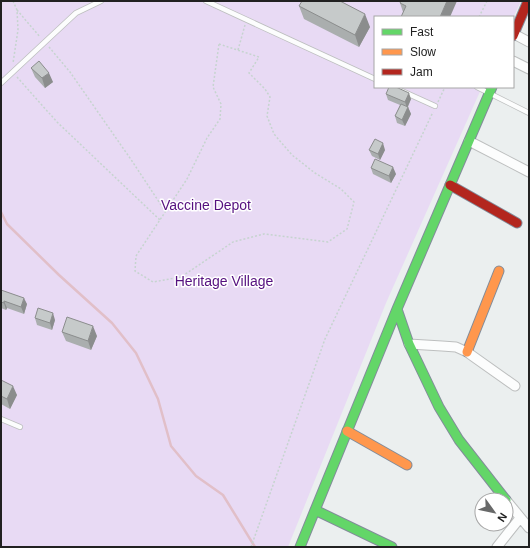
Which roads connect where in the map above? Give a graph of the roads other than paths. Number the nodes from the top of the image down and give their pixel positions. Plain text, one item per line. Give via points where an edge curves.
1 (100, 1) edge
2 (206, 1) edge
3 (528, 1) edge
4 (514, 33) edge
5 (514, 35) edge
6 (529, 42) edge
7 (514, 62) edge
8 (529, 69) edge
9 (374, 79) edge
10 (1, 83) edge
11 (395, 88) edge
12 (490, 90) edge
13 (436, 106) road end
14 (529, 113) edge
15 (469, 141) junction
16 (529, 172) edge
17 (450, 185) junction
18 (518, 223) dead end
19 (499, 271) dead end
20 (397, 308) junction
21 (409, 344) junction
22 (467, 352) junction
23 (515, 386) dead end
24 (1, 419) edge
25 (20, 427) dead end
26 (347, 431) junction
27 (407, 465) dead end
28 (500, 492) edge
29 (315, 510) junction
30 (514, 510) edge
31 (520, 518) junction
32 (529, 528) edge
33 (300, 547) edge
34 (392, 547) edge
35 (497, 547) edge

1 - 10 lane via 76,14
2 - 9 lane
3 - 4 street
5 - 6 street
7 - 8 street
11 - 13 lane
12 - 14 lane
12 - 15 street
15 - 16 street
15 - 17 street
17 - 18 street
17 - 20 street
19 - 22 street
20 - 21 street
20 - 26 street
21 - 22 street via 456,347
21 - 28 street via 439,407 459,440
22 - 23 street
24 - 25 lane
26 - 27 street
26 - 29 street
29 - 33 street
29 - 34 street
30 - 31 street
31 - 32 street
31 - 35 street

